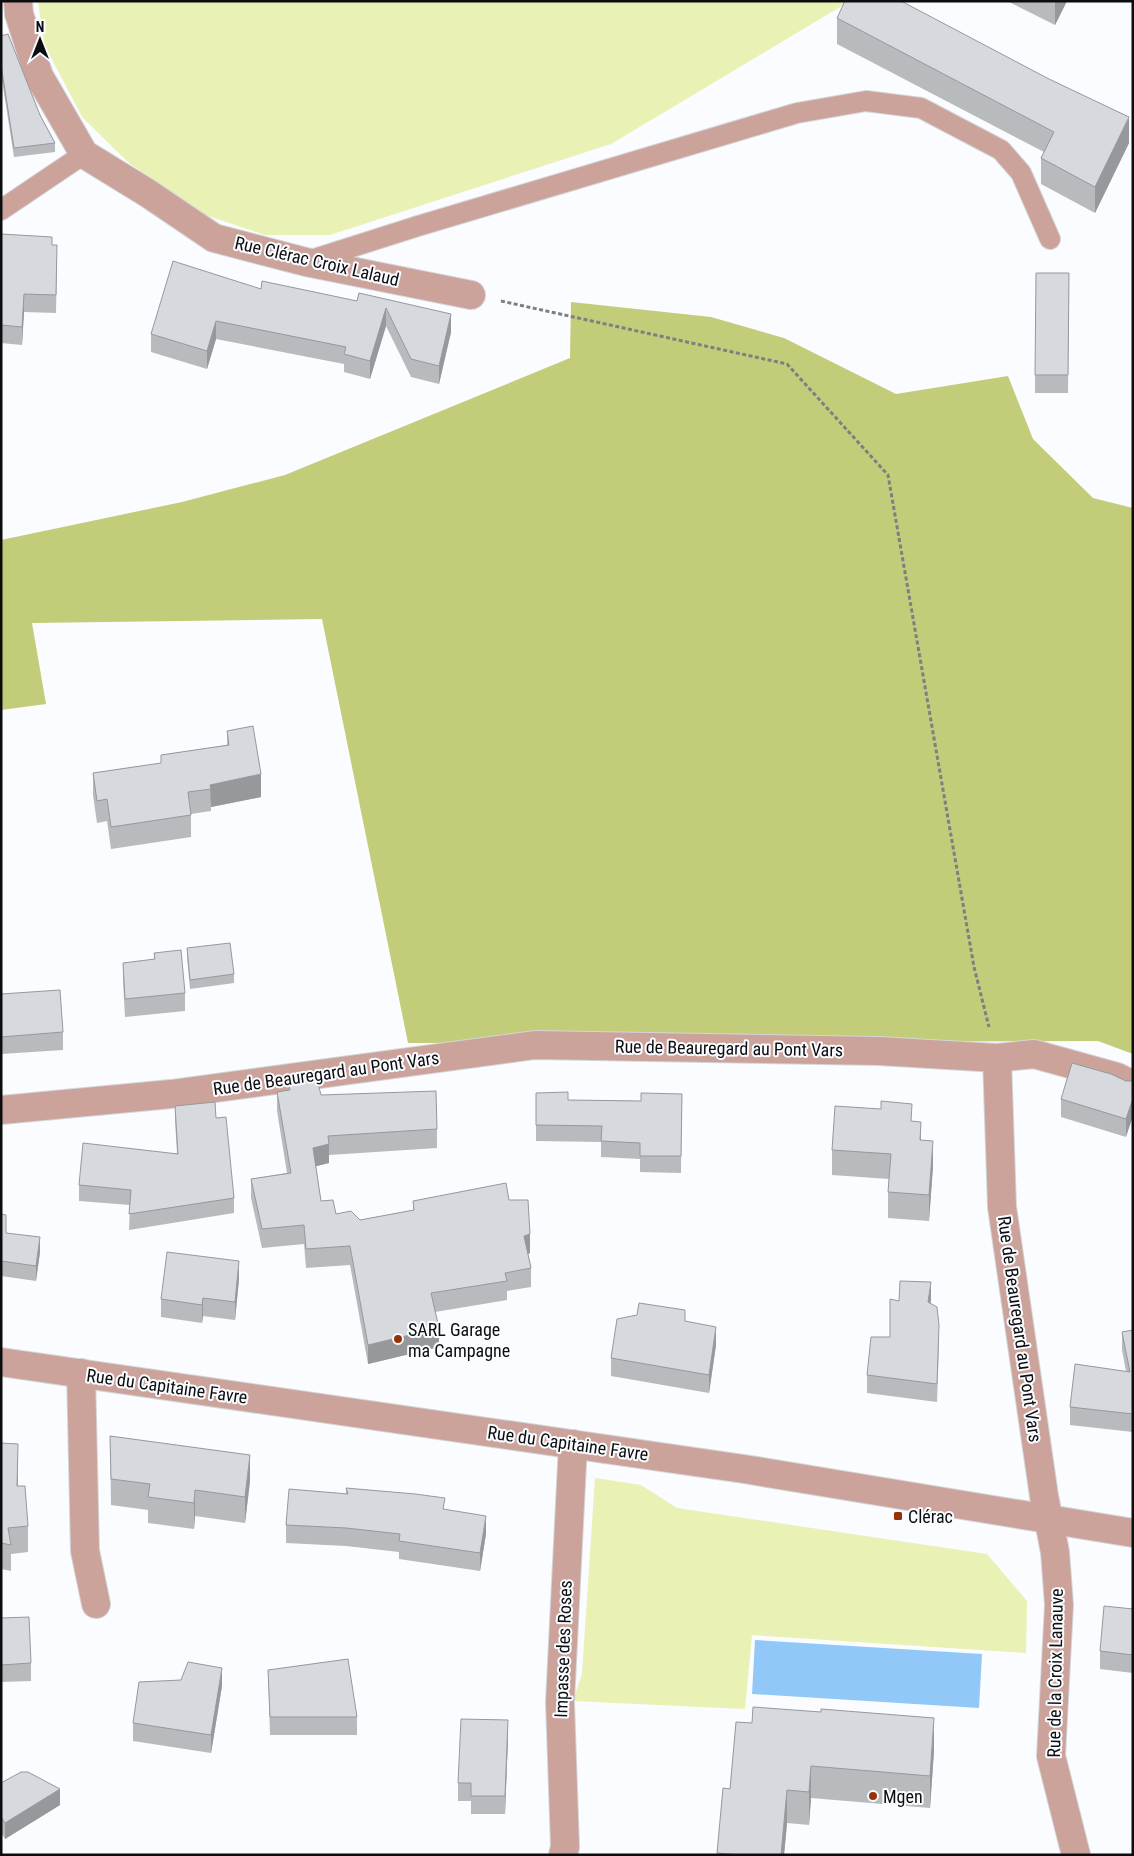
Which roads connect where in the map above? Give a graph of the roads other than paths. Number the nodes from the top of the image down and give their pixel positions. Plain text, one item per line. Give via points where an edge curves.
1 (18, 1) edge
2 (84, 154) junction
3 (1, 210) edge
4 (1050, 239) dead end
5 (306, 262) junction
6 (471, 295) road end
7 (997, 1058) junction
8 (1133, 1086) edge
9 (1, 1110) edge
10 (1, 1362) edge
11 (81, 1373) junction
12 (572, 1444) junction
13 (1049, 1519) junction
14 (1133, 1533) edge
15 (96, 1604) dead end
16 (563, 1855) edge
17 (1076, 1855) edge

1 - 2 street, Rue Clérac Croix Lalaud via 19,14 39,76
2 - 3 lane
2 - 5 street, Rue Clérac Croix Lalaud via 214,238
4 - 5 lane via 1020,173 1001,150 921,108 866,101 796,113
5 - 6 street, Rue Clérac Croix Lalaud
7 - 8 street via 1034,1054 1116,1077
7 - 9 street, Rue de Beauregard au Pont Vars via 878,1051 535,1045 171,1094
7 - 13 street, Rue de Beauregard au Pont Vars via 1002,1207
10 - 11 street, Rue du Capitaine Favre
11 - 12 street, Rue du Capitaine Favre
11 - 15 street via 85,1551
12 - 13 street, Rue du Capitaine Favre via 744,1468
12 - 16 street, Impasse des Roses via 560,1702
13 - 14 street, Rue du Capitaine Favre
13 - 17 street, Rue de la Croix Lanauve via 1059,1605 1051,1756

